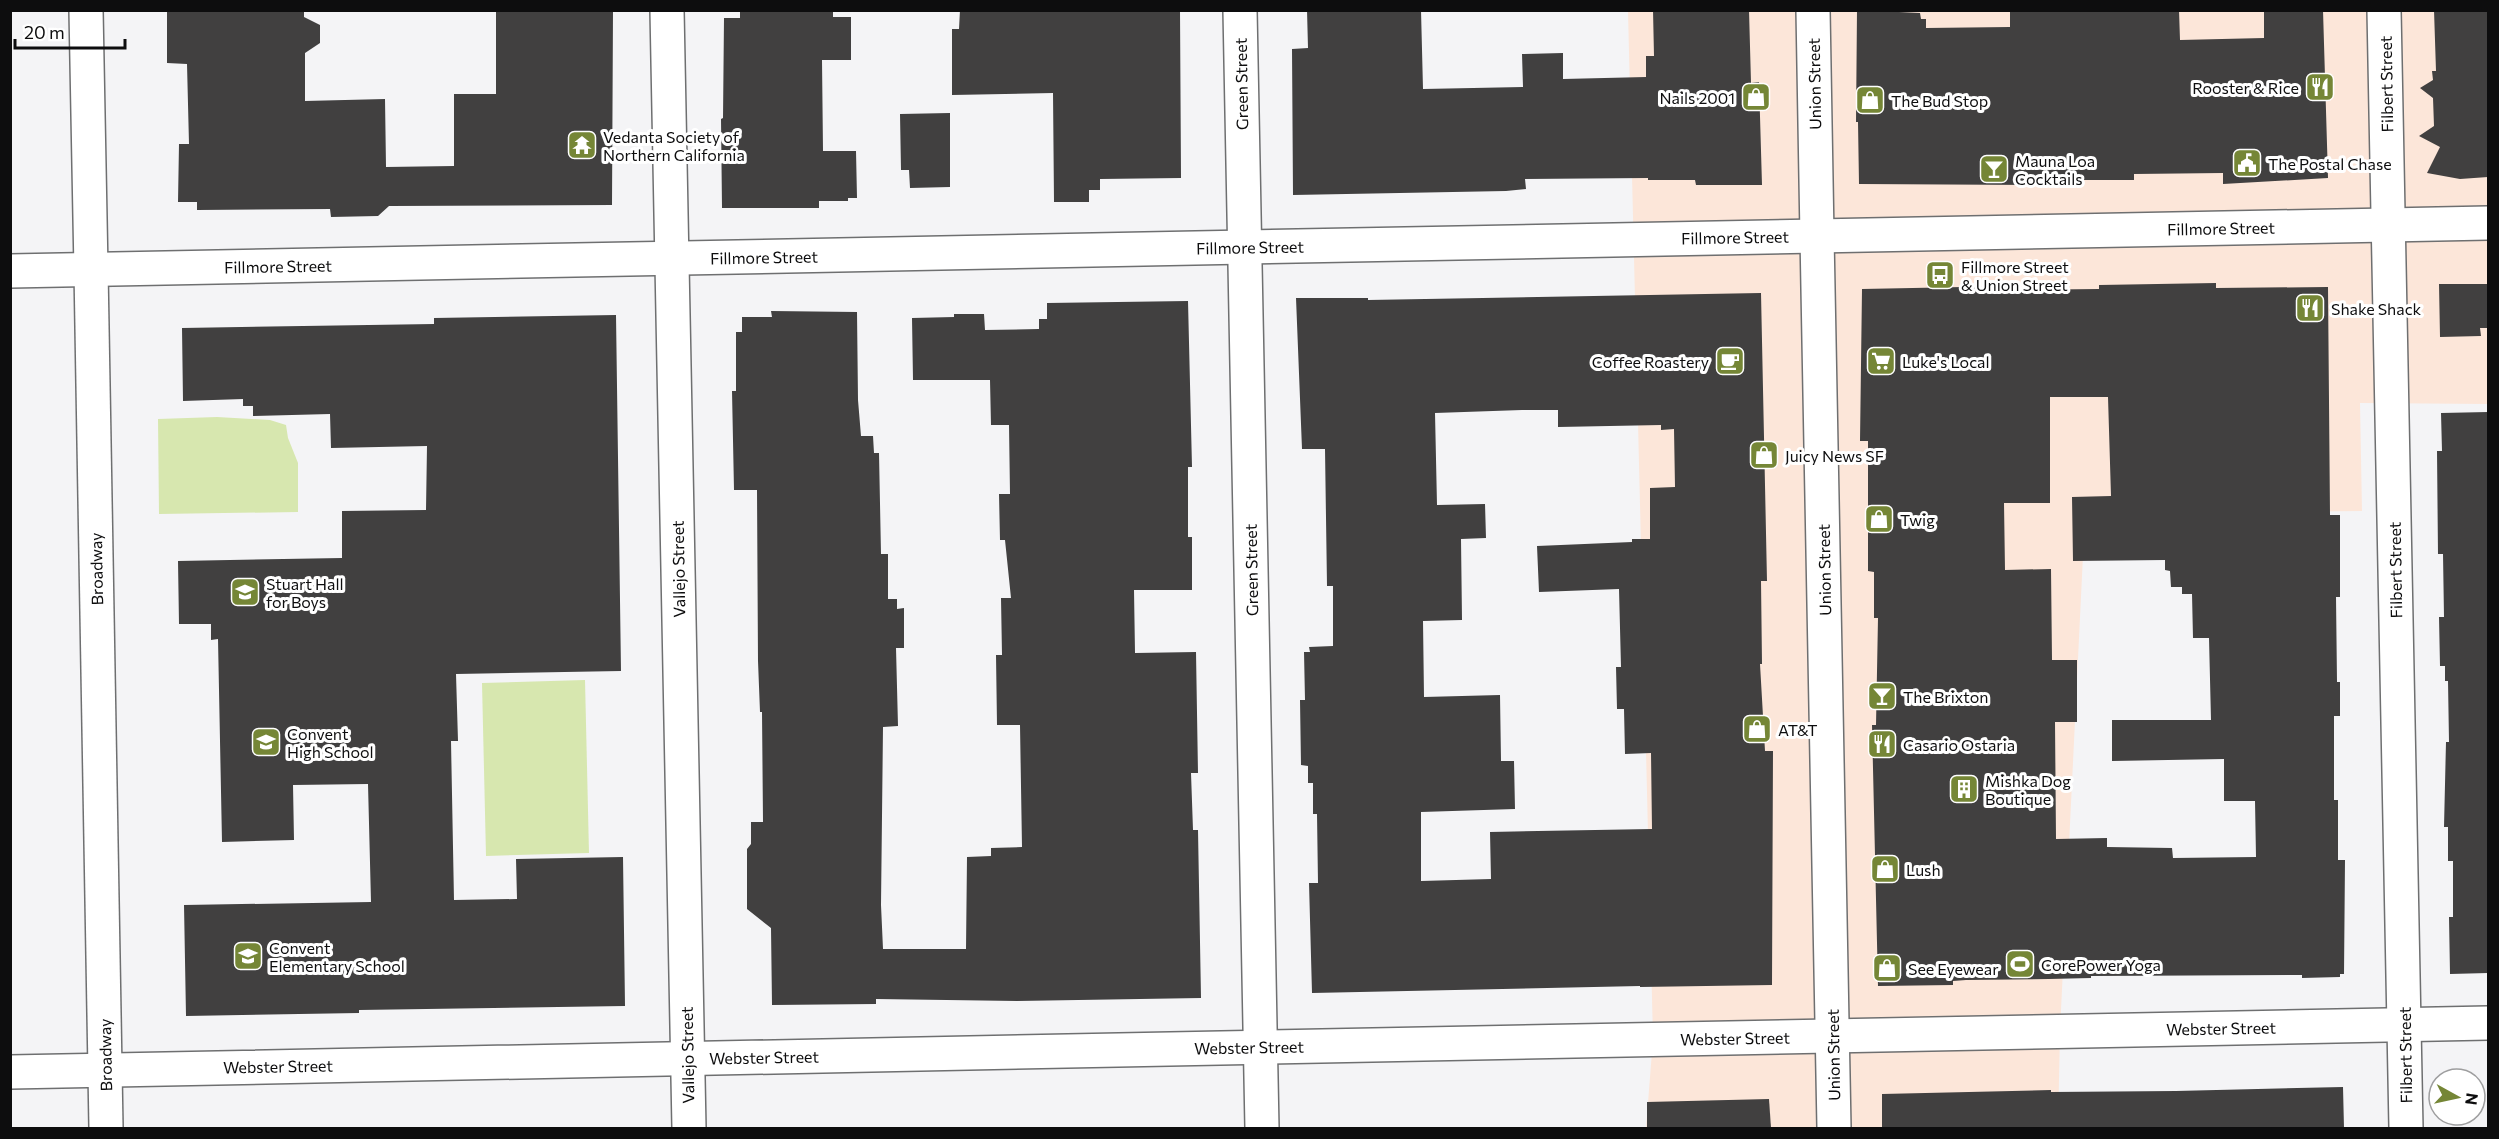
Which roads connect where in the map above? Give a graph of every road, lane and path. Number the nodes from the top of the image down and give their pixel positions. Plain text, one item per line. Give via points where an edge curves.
1 (86, 10) edge
2 (667, 10) edge
3 (1240, 10) edge
4 (1813, 10) edge
5 (2384, 10) edge
6 (2488, 223) edge
7 (2388, 225) junction
8 (1817, 236) junction
9 (1245, 247) junction
10 (672, 258) junction
11 (91, 270) junction
12 (10, 271) edge
13 (2488, 1023) edge
14 (2404, 1025) junction
15 (1833, 1036) junction
16 (1260, 1047) junction
17 (687, 1058) junction
18 (105, 1070) junction
19 (10, 1072) edge
20 (106, 1128) edge
21 (688, 1128) edge
22 (1262, 1128) edge
23 (1834, 1128) edge
24 (2406, 1128) edge

1 - 11 street, Broadway
2 - 10 street, Vallejo Street
3 - 9 street, Green Street
4 - 8 street, Union Street
5 - 7 street, Filbert Street
6 - 7 street, Fillmore Street
7 - 8 street, Fillmore Street
7 - 14 street, Filbert Street
8 - 9 street, Fillmore Street
8 - 15 street, Union Street
9 - 10 street, Fillmore Street
9 - 16 street, Green Street
10 - 11 street, Fillmore Street
10 - 17 street, Vallejo Street
11 - 12 street, Fillmore Street
11 - 18 street, Broadway
13 - 14 street, Webster Street
14 - 15 street, Webster Street
14 - 24 street, Filbert Street
15 - 16 street, Webster Street
15 - 23 street, Union Street
16 - 17 street, Webster Street
16 - 22 street, Green Street
17 - 18 street, Webster Street
17 - 21 street, Vallejo Street
18 - 19 street, Webster Street
18 - 20 street, Broadway

